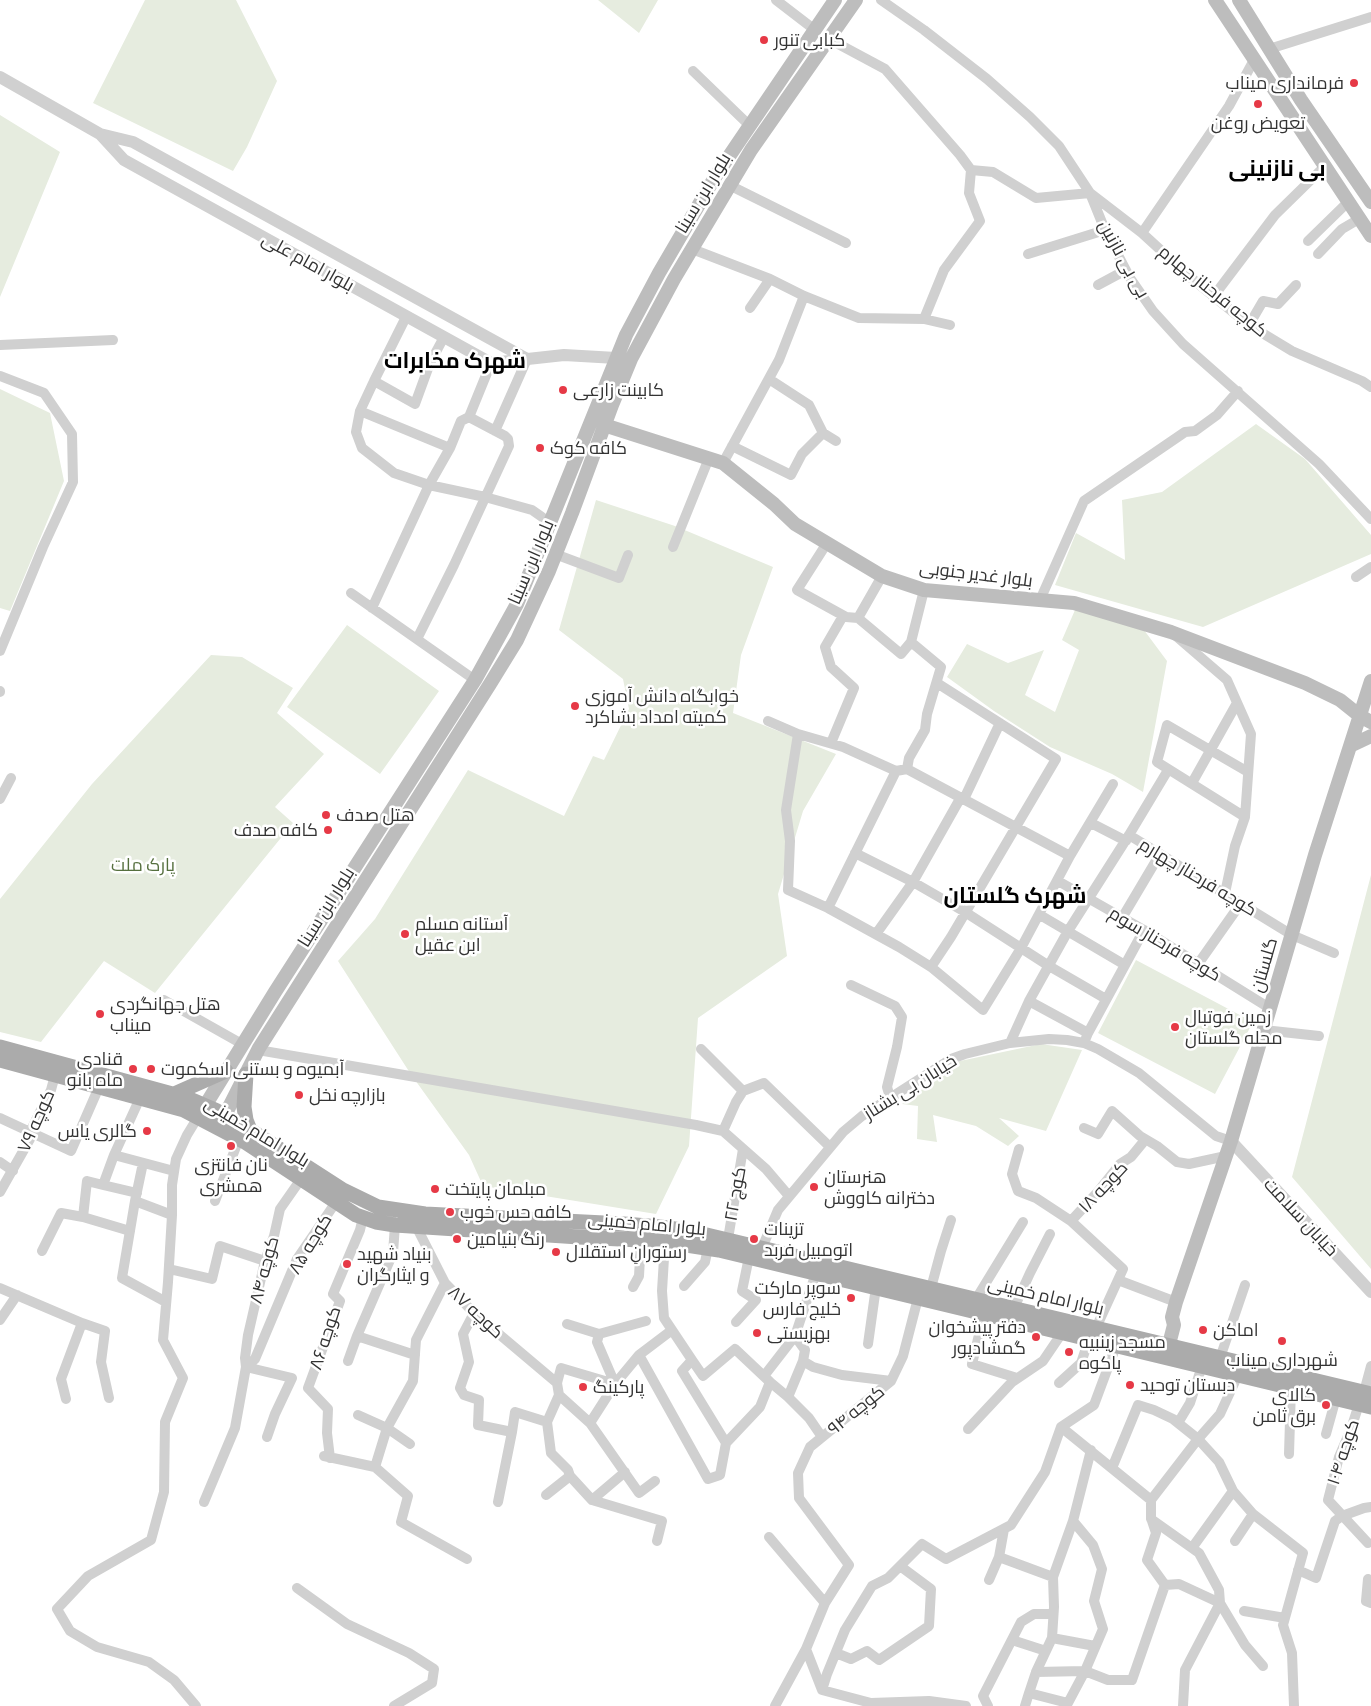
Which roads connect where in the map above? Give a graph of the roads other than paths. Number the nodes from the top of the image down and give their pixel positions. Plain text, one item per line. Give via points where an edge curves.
1 (776, 0) edge
2 (835, 0) edge
3 (856, 0) edge
4 (881, 0) edge
5 (1215, 0) edge
6 (1239, 0) edge
7 (1371, 18) edge
8 (815, 30) junction
9 (829, 39) junction
10 (1269, 49) junction
11 (1254, 60) junction
12 (693, 71) dead end
13 (0, 77) edge
14 (750, 126) junction
15 (100, 134) junction
16 (1324, 167) junction
17 (971, 170) junction
18 (729, 185) junction
19 (1090, 193) junction
20 (1348, 202) junction
21 (1371, 202) edge
22 (1359, 219) junction
23 (1105, 230) junction
24 (1142, 232) junction
25 (1371, 236) edge
26 (1308, 241) dead end
27 (846, 243) dead end
28 (692, 249) junction
29 (1028, 254) dead end
30 (1318, 254) dead end
31 (1126, 270) junction
32 (770, 279) junction
33 (1296, 285) dead end
34 (1098, 286) dead end
35 (804, 296) junction
36 (1213, 297) junction
37 (750, 308) dead end
38 (406, 316) junction
39 (924, 319) junction
40 (950, 325) dead end
41 (1249, 325) junction
42 (444, 338) junction
43 (113, 340) dead end
44 (0, 345) edge
45 (616, 358) junction
46 (527, 360) junction
47 (631, 360) junction
48 (491, 364) junction
49 (0, 376) edge
50 (769, 380) junction
51 (374, 381) junction
52 (1371, 387) edge
53 (1238, 391) junction
54 (360, 411) junction
55 (469, 417) junction
56 (604, 425) junction
57 (495, 431) junction
58 (823, 433) junction
59 (836, 441) dead end
60 (732, 446) junction
61 (450, 448) junction
62 (708, 458) junction
63 (723, 463) junction
64 (428, 485) junction
65 (485, 497) junction
66 (1371, 519) edge
67 (549, 526) junction
68 (827, 543) junction
69 (673, 547) dead end
70 (556, 554) junction
71 (628, 555) dead end
72 (1371, 567) edge
73 (882, 576) junction
74 (1356, 577) dead end
75 (924, 590) junction
76 (351, 593) dead end
77 (1040, 600) junction
78 (372, 608) junction
79 (843, 616) junction
80 (858, 618) junction
81 (1171, 632) junction
82 (417, 639) junction
83 (911, 642) junction
84 (0, 651) edge
85 (475, 680) junction
86 (1371, 681) edge
87 (936, 684) junction
88 (1340, 700) junction
89 (1237, 702) junction
90 (1367, 704) edge
91 (1365, 719) edge
92 (768, 721) dead end
93 (1000, 724) junction
94 (798, 734) junction
95 (1371, 736) edge
96 (831, 743) junction
97 (1350, 746) junction
98 (1211, 750) junction
99 (907, 769) junction
100 (1168, 770) junction
101 (896, 772) junction
102 (1248, 772) junction
103 (11, 778) dead end
104 (1192, 783) junction
105 (1113, 784) dead end
106 (962, 798) junction
107 (0, 799) edge
108 (1244, 817) junction
109 (1091, 823) junction
110 (1016, 827) junction
111 (1127, 838) junction
112 (855, 853) junction
113 (1160, 854) junction
114 (1070, 856) junction
115 (1058, 881) junction
116 (912, 882) junction
117 (1225, 893) junction
118 (1089, 898) junction
119 (1240, 903) junction
120 (828, 908) junction
121 (965, 912) junction
122 (1040, 915) junction
123 (1122, 918) junction
124 (1144, 930) junction
125 (1068, 931) junction
126 (876, 934) junction
127 (1292, 935) junction
128 (1021, 948) junction
129 (1334, 953) dead end
130 (1198, 964) junction
131 (1125, 965) junction
132 (931, 966) junction
133 (1049, 966) junction
134 (851, 986) dead end
135 (1106, 999) junction
136 (164, 1000) dead end
137 (1029, 1001) junction
138 (1271, 1009) junction
139 (1264, 1030) junction
140 (1319, 1036) dead end
141 (1086, 1038) junction
142 (1010, 1043) junction
143 (242, 1044) junction
144 (0, 1047) edge
145 (701, 1049) dead end
146 (258, 1050) junction
147 (0, 1060) edge
148 (226, 1071) junction
149 (246, 1074) junction
150 (55, 1075) junction
151 (99, 1087) junction
152 (743, 1091) junction
153 (174, 1094) junction
154 (890, 1097) junction
155 (140, 1098) junction
156 (201, 1112) junction
157 (0, 1118) edge
158 (222, 1122) junction
159 (1084, 1128) dead end
160 (723, 1131) junction
161 (31, 1133) junction
162 (245, 1134) junction
163 (1145, 1140) junction
164 (1231, 1141) junction
165 (830, 1147) junction
166 (743, 1149) junction
167 (1019, 1149) dead end
168 (114, 1155) junction
169 (1226, 1156) junction
170 (0, 1162) edge
171 (143, 1163) junction
172 (13, 1170) junction
173 (174, 1170) junction
174 (301, 1179) junction
175 (103, 1185) junction
176 (0, 1192) edge
177 (788, 1196) junction
178 (136, 1197) junction
179 (215, 1201) dead end
180 (336, 1202) junction
181 (172, 1215) junction
182 (83, 1217) junction
183 (363, 1217) junction
184 (951, 1220) dead end
185 (1071, 1221) junction
186 (1023, 1222) dead end
187 (396, 1225) junction
188 (416, 1226) junction
189 (561, 1229) junction
190 (130, 1231) junction
191 (1050, 1234) dead end
192 (728, 1239) junction
193 (641, 1240) junction
194 (665, 1242) junction
195 (708, 1248) junction
196 (762, 1248) junction
197 (42, 1251) dead end
198 (749, 1257) junction
199 (265, 1261) junction
200 (169, 1269) junction
201 (816, 1273) junction
202 (1118, 1280) junction
203 (445, 1283) junction
204 (1245, 1285) dead end
205 (684, 1286) dead end
206 (633, 1287) dead end
207 (876, 1287) junction
208 (0, 1288) edge
209 (923, 1290) junction
210 (1371, 1292) edge
211 (17, 1295) junction
212 (976, 1299) junction
213 (166, 1302) junction
214 (1176, 1302) junction
215 (1014, 1308) junction
216 (474, 1312) junction
217 (984, 1314) junction
218 (0, 1320) edge
219 (646, 1321) dead end
220 (736, 1322) dead end
221 (82, 1324) junction
222 (567, 1324) dead end
223 (672, 1330) junction
224 (1062, 1333) junction
225 (1092, 1333) junction
226 (599, 1334) junction
227 (357, 1336) junction
228 (795, 1336) junction
229 (868, 1344) dead end
230 (1116, 1346) junction
231 (1162, 1350) junction
232 (415, 1355) junction
233 (639, 1355) junction
234 (1220, 1358) junction
235 (692, 1360) junction
236 (348, 1361) dead end
237 (803, 1361) junction
238 (1202, 1366) junction
239 (1371, 1366) edge
240 (246, 1367) junction
241 (1238, 1375) junction
242 (292, 1378) junction
243 (1017, 1378) junction
244 (767, 1379) junction
245 (891, 1381) junction
246 (556, 1383) junction
247 (1060, 1383) dead end
248 (615, 1384) junction
249 (308, 1388) junction
250 (1291, 1388) junction
251 (558, 1395) junction
252 (788, 1397) junction
253 (109, 1398) dead end
254 (1336, 1398) junction
255 (66, 1399) dead end
256 (1366, 1399) edge
257 (358, 1415) dead end
258 (547, 1422) junction
259 (590, 1423) junction
260 (1178, 1423) junction
261 (1061, 1426) junction
262 (387, 1428) junction
263 (968, 1429) dead end
264 (512, 1432) junction
265 (1326, 1434) dead end
266 (267, 1437) dead end
267 (822, 1437) junction
268 (1198, 1439) junction
269 (726, 1443) junction
270 (410, 1444) dead end
271 (1091, 1450) junction
272 (1290, 1454) dead end
273 (375, 1467) junction
274 (1112, 1468) junction
275 (625, 1472) junction
276 (570, 1476) junction
277 (655, 1481) dead end
278 (1232, 1491) junction
279 (546, 1495) dead end
280 (592, 1500) junction
281 (1151, 1500) junction
282 (204, 1502) dead end
283 (498, 1502) dead end
284 (1371, 1507) edge
285 (1253, 1514) junction
286 (1342, 1516) junction
287 (1151, 1518) junction
288 (1073, 1522) junction
289 (1004, 1529) junction
290 (769, 1537) dead end
291 (656, 1541) dead end
292 (1235, 1541) dead end
293 (1368, 1543) dead end
294 (1192, 1548) junction
295 (999, 1557) junction
296 (467, 1559) dead end
297 (900, 1566) junction
298 (1298, 1570) junction
299 (1053, 1577) junction
300 (1368, 1578) dead end
301 (989, 1580) dead end
302 (1164, 1585) junction
303 (297, 1588) dead end
304 (825, 1603) junction
305 (1220, 1603) junction
306 (1371, 1603) edge
307 (1244, 1611) dead end
308 (1054, 1614) junction
309 (1285, 1618) junction
310 (1052, 1638) junction
311 (1012, 1640) junction
312 (1095, 1646) junction
313 (806, 1649) junction
314 (1046, 1651) junction
315 (836, 1653) junction
316 (1263, 1666) dead end
317 (1085, 1670) junction
318 (1036, 1672) junction
319 (822, 1690) junction
320 (1029, 1694) junction
321 (1068, 1705) edge
322 (196, 1706) edge
323 (394, 1706) edge
324 (774, 1706) edge
325 (966, 1706) edge
326 (988, 1706) edge
327 (1025, 1706) edge
328 (1183, 1706) edge
329 (1294, 1706) edge

1 - 8 street
2 - 8 main road, بلوار ابن سینا
3 - 9 main road, بلوار ابن سینا
4 - 19 street, بی بی نازنین via 987,79 1030,117 1059,146
5 - 11 main road
6 - 10 main road
7 - 10 street
8 - 14 main road, بلوار ابن سینا
9 - 17 street via 885,69
9 - 18 main road, بلوار ابن سینا
10 - 21 main road
11 - 16 main road
11 - 24 street via 1229,106
12 - 14 street
13 - 15 street, بلوار امام علی
14 - 45 main road, بلوار ابن سینا via 715,177 664,265
15 - 38 street, بلوار امام علی via 124,160
15 - 46 street, بلوار امام علی via 133,142
16 - 20 main road
16 - 36 street via 1275,215
17 - 19 street via 994,172 1036,198
17 - 39 street via 969,193 980,221 944,270
18 - 27 street
18 - 28 main road, بلوار ابن سینا
19 - 23 street, بی بی نازنین
19 - 24 street, کوچه فرحناز چهارم
20 - 22 main road
20 - 26 street
22 - 25 main road
22 - 30 street via 1342,229
23 - 29 street
23 - 31 street, بی بی نازنین
24 - 36 street, کوچه فرحناز چهارم
28 - 32 street
28 - 47 main road, بلوار ابن سینا
31 - 34 street
31 - 53 street, بی بی نازنین via 1153,311 1183,344
32 - 35 street
32 - 37 street
33 - 41 street via 1278,304 1263,300
35 - 39 street via 859,318
35 - 50 street via 786,346
36 - 41 street, کوچه فرحناز چهارم
38 - 42 street, بلوار امام علی
38 - 51 street
39 - 40 street
41 - 52 street, کوچه فرحناز چهارم via 1292,351
42 - 48 street, بلوار امام علی
42 - 51 street via 430,363 415,404
43 - 44 street
45 - 46 street via 564,355
45 - 47 main road
45 - 67 main road, بلوار ابن سینا
46 - 48 street
46 - 57 street
47 - 56 main road, بلوار ابن سینا
48 - 55 street
49 - 84 street via 44,393 72,434 72,482
50 - 58 street via 808,405
50 - 60 street
51 - 54 street
53 - 66 street, بی بی نازنین via 1319,464
53 - 77 street via 1217,415 1195,431 1185,432 1084,501
54 - 61 street
54 - 64 street via 356,432 362,448 394,473
55 - 57 street
55 - 61 street via 461,421
56 - 62 main road, بلوار غدیر جنوبی
56 - 70 main road, بلوار ابن سینا
57 - 65 street via 508,439 509,446
58 - 59 street
58 - 60 street via 802,454 791,475
60 - 63 street
61 - 64 street
62 - 63 main road, بلوار غدیر جنوبی
62 - 69 street
63 - 68 main road, بلوار غدیر جنوبی via 795,524
64 - 65 street
64 - 78 street
65 - 67 street via 532,510
65 - 82 street
67 - 85 main road, بلوار ابن سینا via 517,604
68 - 73 main road, بلوار غدیر جنوبی
68 - 79 street via 797,590
70 - 71 street via 619,578
70 - 146 main road, بلوار ابن سینا via 516,640 490,684
72 - 74 street
73 - 75 main road, بلوار غدیر جنوبی
73 - 80 street
75 - 77 main road, بلوار غدیر جنوبی
75 - 83 street
76 - 78 street
77 - 81 main road, بلوار غدیر جنوبی via 1074,603
78 - 82 street
79 - 80 street
79 - 96 street via 824,646 831,667 854,688
80 - 83 street via 901,654
81 - 88 main road, بلوار غدیر جنوبی via 1305,683
81 - 89 street via 1227,680
82 - 85 street
83 - 87 street via 941,666
85 - 143 main road, بلوار ابن سینا
86 - 90 main road, گلستان
87 - 93 street
87 - 99 street via 925,730 909,758
88 - 90 main road, بلوار غدیر جنوبی
88 - 91 main road, بلوار غدیر جنوبی
89 - 98 street
89 - 102 street via 1251,734
90 - 91 main road, گلستان
91 - 97 main road, گلستان
92 - 94 street
93 - 106 street
93 - 110 street via 1056,759
94 - 96 street
94 - 120 street via 786,810 790,841 788,890
95 - 97 main road
96 - 101 street
97 - 127 main road, گلستان
98 - 100 street via 1167,725 1157,762
98 - 102 street
98 - 104 street
99 - 101 street
99 - 106 street
100 - 104 street
100 - 111 street
101 - 112 street
102 - 108 street
103 - 107 street
104 - 108 street
105 - 109 street
106 - 110 street
106 - 116 street
108 - 117 street
109 - 111 street, کوچه فرحناز چهارم
109 - 114 street
110 - 114 street
110 - 121 street
111 - 113 street, کوچه فرحناز چهارم
111 - 118 street
112 - 116 street
112 - 120 street
113 - 117 street, کوچه فرحناز چهارم
113 - 123 street
114 - 115 street
115 - 118 street, کوچه فرحناز سوم
115 - 122 street
116 - 121 street
116 - 126 street
117 - 119 street, کوچه فرحناز چهارم
118 - 123 street, کوچه فرحناز سوم
118 - 125 street
119 - 127 street, کوچه فرحناز چهارم
119 - 130 street
120 - 126 street
121 - 128 street
121 - 132 street
122 - 125 street
122 - 128 street
123 - 124 street, کوچه فرحناز سوم
124 - 130 street, کوچه فرحناز سوم
124 - 131 street
125 - 131 street
125 - 133 street
126 - 132 street
127 - 129 street, کوچه فرحناز چهارم
127 - 138 main road, گلستان
128 - 132 street via 983,1010
128 - 133 street
130 - 138 street, کوچه فرحناز سوم
131 - 135 street
133 - 135 street
133 - 137 street
134 - 154 street via 896,1006 902,1017 887,1087
135 - 141 street
136 - 143 street
137 - 141 street
137 - 142 street
138 - 139 main road, گلستان
139 - 140 street
139 - 164 main road, گلستان
141 - 142 street, خیابان بی بشناز
141 - 164 street, خیابان بی بشناز via 1126,1064 1216,1136
142 - 154 street, خیابان بی بشناز via 951,1059
143 - 148 main road, بلوار ابن سینا
144 - 153 main road, بلوار امام خمینی
145 - 152 street
146 - 149 main road, بلوار ابن سینا
146 - 160 street
147 - 150 main road, بلوار امام خمینی
148 - 153 main road
148 - 156 main road, بلوار ابن سینا
149 - 158 main road, بلوار ابن سینا
149 - 162 main road
150 - 151 main road, بلوار امام خمینی
150 - 161 street, کوچه ۷۹
151 - 155 main road, بلوار امام خمینی
151 - 161 street via 71,1151
152 - 160 street
152 - 165 street via 764,1083
153 - 156 main road, بلوار امام خمینی
154 - 165 street, خیابان بی بشناز via 862,1116
155 - 156 main road, بلوار امام خمینی
155 - 168 street
156 - 158 main road, بلوار امام خمینی
156 - 173 street via 187,1135
157 - 161 street
158 - 162 main road, بلوار امام خمینی
159 - 163 street via 1098,1134 1112,1111
160 - 166 street
161 - 172 street, کوچه ۷۹
162 - 174 main road, بلوار امام خمینی
162 - 179 street
162 - 189 main road, بلوار امام خمینی via 378,1207
163 - 169 street via 1177,1162 1189,1164
163 - 185 street, کوچه ۱۸
164 - 169 main road, گلستان
164 - 210 street, خیابان سلامت
165 - 177 street, خیابان بی بشناز
166 - 177 street via 766,1169
166 - 192 street, کوچ ۲۲
167 - 185 street via 1012,1174 1018,1191 1036,1198
168 - 171 street
168 - 175 street
169 - 214 main road, گلستان
170 - 172 street
171 - 173 street
171 - 178 street
172 - 176 street, کوچه ۷۹
173 - 181 street
174 - 180 main road, بلوار امام خمینی
174 - 199 street, کوچه ۸۴ via 280,1209
175 - 178 street
175 - 182 street via 86,1181
177 - 196 street, خیابان بی بشناز via 778,1210
178 - 181 street
178 - 190 street
180 - 183 main road, بلوار امام خمینی
180 - 240 street, کوچه ۸۵ via 298,1259 255,1359
181 - 200 street
182 - 190 street
182 - 197 street via 61,1213
183 - 187 main road, بلوار امام خمینی
183 - 249 street, کوچه ۸۶ via 333,1294 340,1301
184 - 209 street, کوچه ۹۴
185 - 202 street, کوچه ۱۸ via 1123,1269
186 - 212 street
187 - 188 main road, بلوار امام خمینی
187 - 227 street via 393,1253
188 - 189 main road, بلوار امام خمینی
188 - 203 street, کوچه ۸۷
189 - 192 main road, بلوار امام خمینی via 660,1227
189 - 193 main road, بلوار امام خمینی
190 - 213 street via 122,1278
191 - 215 street
192 - 196 main road, بلوار امام خمینی
193 - 194 main road, بلوار امام خمینی
193 - 206 street via 640,1276
194 - 195 main road, بلوار امام خمینی
194 - 223 street via 664,1318
195 - 198 main road, بلوار امام خمینی
195 - 205 street via 705,1262
196 - 209 main road, بلوار امام خمینی
198 - 201 main road, بلوار امام خمینی
198 - 220 street via 742,1291 756,1300
199 - 200 street via 220,1246 212,1279
199 - 240 street, کوچه ۸۴ via 248,1335
200 - 213 street
201 - 207 main road, بلوار امام خمینی
201 - 228 street
202 - 214 street
202 - 225 street
203 - 216 street, کوچه ۸۷
203 - 232 street via 416,1340
204 - 234 street
207 - 209 main road, بلوار امام خمینی
207 - 229 street
208 - 211 street
209 - 212 main road, بلوار امام خمینی
209 - 217 main road, بلوار امام خمینی
209 - 245 street, کوچه ۹۴ via 904,1356
211 - 218 street
211 - 221 street
212 - 215 main road, بلوار امام خمینی
213 - 322 street via 163,1340 183,1378 165,1422 164,1492 151,1540 88,1576 57,1609 70,1631 97,1647 149,1662 174,1680
214 - 231 main road, گلستان via 1172,1317 1174,1325
215 - 225 main road, بلوار امام خمینی
216 - 246 street, کوچه ۸۷
216 - 264 street via 463,1334 469,1362 460,1388 464,1395 479,1400 478,1425
217 - 224 main road, بلوار امام خمینی
217 - 243 street via 972,1364
219 - 226 street
221 - 253 street via 105,1331 101,1362
221 - 255 street via 61,1379
222 - 226 street
223 - 233 street
223 - 235 street
224 - 225 main road, بلوار امام خمینی
224 - 243 street via 1043,1362
225 - 230 main road, بلوار امام خمینی
225 - 231 main road, بلوار امام خمینی
225 - 247 street via 1081,1363
226 - 248 street via 597,1342
227 - 232 street
227 - 236 street
228 - 237 street via 805,1350
228 - 244 street
230 - 231 main road, بلوار امام خمینی
230 - 261 street via 1094,1405
231 - 234 main road, بلوار امام خمینی
231 - 238 main road, بلوار امام خمینی
232 - 262 street via 413,1381
233 - 248 street
233 - 269 street via 708,1479 720,1476
234 - 256 main road, بلوار امام خمینی
235 - 244 street via 703,1376 736,1349
235 - 269 street via 682,1371
237 - 245 street via 842,1375
237 - 252 street
238 - 241 main road, بلوار امام خمینی
238 - 260 street via 1190,1403
239 - 256 street, کوچه ۱۰۴
240 - 242 street
240 - 282 street, کوچه ۸۴ via 235,1428
241 - 250 main road, بلوار امام خمینی
241 - 268 street via 1220,1414
242 - 249 street
242 - 266 street
243 - 263 street
244 - 252 street
244 - 269 street via 760,1407
245 - 267 street, کوچه ۹۴
246 - 248 street via 561,1368
246 - 251 street
248 - 259 street
249 - 273 street, کوچه ۸۶ via 328,1410 327,1457
250 - 254 main road, بلوار امام خمینی
250 - 272 street
251 - 258 street
251 - 259 street
252 - 267 street
254 - 256 main road, بلوار امام خمینی
254 - 265 street
256 - 286 street, کوچه ۱۰۴ via 1339,1457 1328,1500
257 - 262 street
258 - 264 street via 514,1412
258 - 276 street via 551,1454
259 - 275 street
260 - 268 street
260 - 274 street via 1138,1405
261 - 271 street
261 - 289 street via 1046,1472 1011,1525
262 - 270 street
262 - 273 street
264 - 283 street
267 - 304 street, کوچه ۹۴ via 810,1447 798,1473 798,1498 849,1565
268 - 278 street via 1219,1462
268 - 281 street
271 - 274 street
271 - 288 street
273 - 296 street via 408,1496 401,1522
274 - 281 street
275 - 277 street via 640,1493
275 - 280 street
276 - 279 street
276 - 280 street
278 - 285 street
278 - 294 street
280 - 291 street via 662,1521
281 - 287 street
284 - 286 street
285 - 292 street
285 - 298 street via 1303,1553
286 - 293 street
286 - 298 street via 1335,1522 1316,1578
287 - 294 street
287 - 302 street via 1156,1533 1147,1560
288 - 299 street
288 - 312 street via 1093,1545 1102,1569 1094,1601 1103,1629
289 - 295 street
289 - 297 street via 946,1559 922,1544
290 - 304 street
294 - 305 street via 1199,1553 1218,1590
295 - 299 street
295 - 301 street
297 - 315 street via 888,1578 872,1586 845,1630
297 - 315 street via 931,1589 930,1626 879,1660 867,1651 851,1659
298 - 309 street
299 - 308 street
300 - 306 street via 1366,1601
302 - 305 street via 1179,1584
302 - 317 street via 1132,1680 1108,1680
303 - 323 street via 347,1624 409,1653 434,1669 432,1683
304 - 313 street
305 - 316 street
305 - 328 street via 1184,1670
307 - 309 street
308 - 310 street
308 - 311 street via 1034,1614 1022,1622
309 - 329 street via 1283,1625 1292,1653
310 - 312 street
310 - 314 street
311 - 314 street
311 - 326 street via 984,1696
312 - 317 street
313 - 319 street
313 - 324 street
314 - 318 street
315 - 319 street
317 - 318 street
317 - 321 street
318 - 320 street
319 - 325 street via 872,1703 929,1702
320 - 321 street
320 - 327 street

